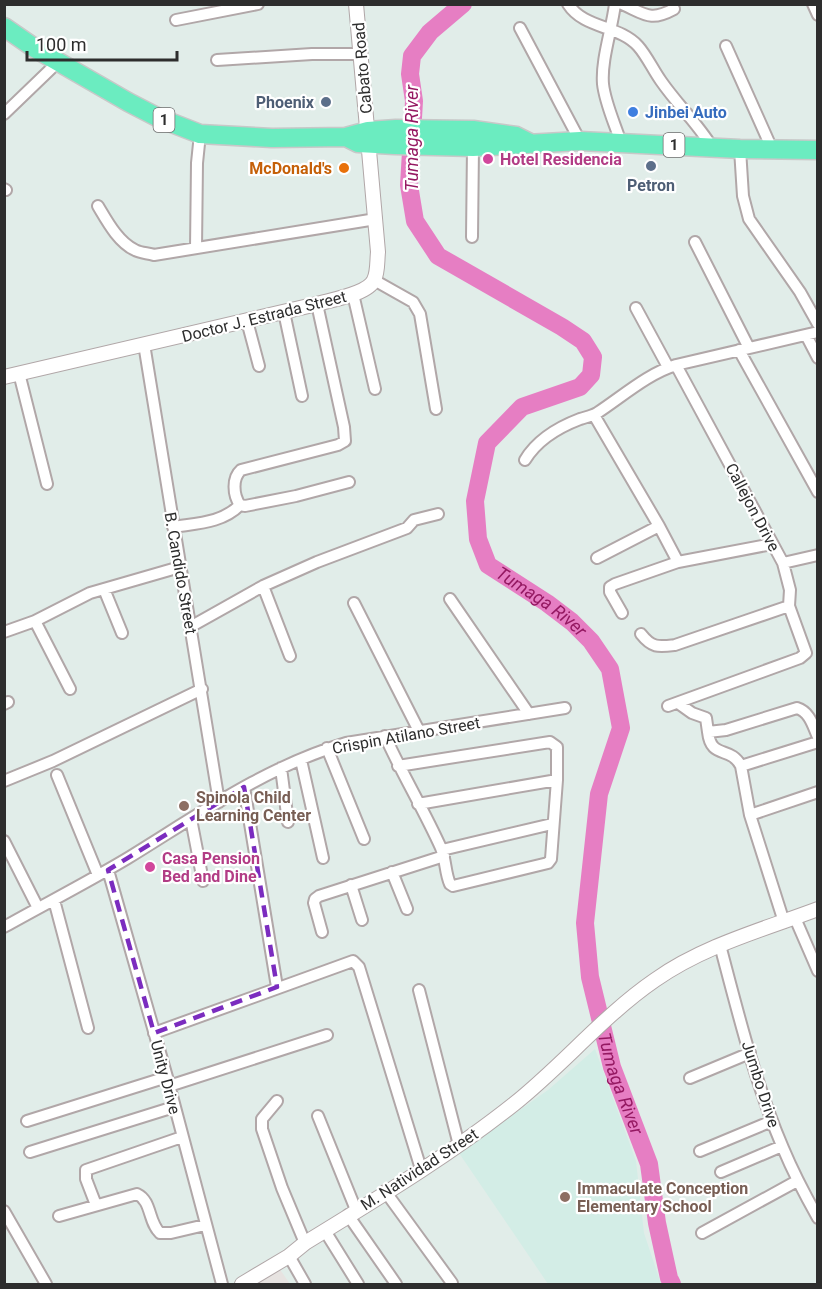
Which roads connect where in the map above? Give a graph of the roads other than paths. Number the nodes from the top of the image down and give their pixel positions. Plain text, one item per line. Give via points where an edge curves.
1 (258, 4) edge
2 (356, 4) edge
3 (568, 4) edge
4 (615, 4) edge
5 (622, 4) edge
6 (813, 4) edge
7 (674, 9) dead end
8 (818, 15) edge
9 (176, 20) dead end
10 (4, 27) edge
11 (520, 28) dead end
12 (612, 29) junction
13 (726, 46) dead end
14 (361, 54) junction
15 (217, 60) dead end
16 (58, 62) junction
17 (4, 114) edge
18 (201, 134) junction
19 (368, 138) junction
20 (439, 138) junction
21 (580, 141) junction
22 (530, 143) junction
23 (621, 143) junction
24 (473, 147) junction
25 (712, 147) junction
26 (740, 149) junction
27 (772, 150) junction
28 (816, 152) edge
29 (98, 206) dead end
30 (375, 219) junction
31 (472, 237) dead end
32 (695, 242) dead end
33 (196, 248) junction
34 (374, 280) junction
35 (353, 294) junction
36 (317, 304) junction
37 (636, 308) dead end
38 (284, 312) junction
39 (248, 321) junction
40 (818, 324) edge
41 (812, 334) edge
42 (144, 344) junction
43 (744, 349) junction
44 (818, 358) edge
45 (259, 366) dead end
46 (672, 366) junction
47 (19, 373) junction
48 (4, 377) edge
49 (375, 388) dead end
50 (302, 396) dead end
51 (436, 409) dead end
52 (594, 415) junction
53 (525, 460) dead end
54 (349, 482) dead end
55 (47, 484) dead end
56 (818, 492) edge
57 (240, 505) junction
58 (438, 514) dead end
59 (659, 526) junction
60 (173, 527) junction
61 (772, 544) junction
62 (818, 555) edge
63 (597, 558) dead end
64 (678, 562) junction
65 (783, 563) junction
66 (180, 567) junction
67 (263, 586) junction
68 (104, 589) junction
69 (450, 598) dead end
70 (354, 603) dead end
71 (789, 606) junction
72 (622, 613) dead end
73 (35, 621) junction
74 (190, 627) junction
75 (4, 632) edge
76 (122, 633) dead end
77 (640, 634) dead end
78 (290, 656) dead end
79 (70, 689) dead end
80 (202, 689) junction
81 (565, 708) dead end
82 (529, 714) junction
83 (419, 730) junction
84 (708, 732) junction
85 (385, 736) junction
86 (818, 737) edge
87 (818, 742) edge
88 (327, 748) junction
89 (301, 760) junction
90 (398, 766) junction
91 (741, 766) junction
92 (281, 768) junction
93 (57, 775) dead end
94 (557, 780) junction
95 (4, 781) edge
96 (244, 787) junction
97 (818, 792) edge
98 (219, 802) junction
99 (418, 804) junction
100 (750, 815) junction
101 (191, 819) junction
102 (288, 822) dead end
103 (552, 824) junction
104 (364, 839) dead end
105 (4, 841) edge
106 (443, 853) junction
107 (323, 858) dead end
108 (103, 872) junction
109 (392, 872) junction
110 (203, 881) dead end
111 (351, 885) junction
112 (54, 900) junction
113 (38, 908) junction
114 (407, 909) dead end
115 (818, 909) edge
116 (362, 920) dead end
117 (789, 920) junction
118 (4, 927) edge
119 (322, 932) dead end
120 (720, 945) junction
121 (818, 971) edge
122 (277, 987) junction
123 (419, 990) dead end
124 (88, 1028) dead end
125 (154, 1033) junction
126 (327, 1035) dead end
127 (750, 1053) junction
128 (690, 1078) dead end
129 (168, 1082) junction
130 (277, 1101) dead end
131 (174, 1107) junction
132 (318, 1116) dead end
133 (27, 1121) dead end
134 (772, 1121) junction
135 (182, 1137) junction
136 (459, 1145) junction
137 (782, 1146) junction
138 (700, 1151) dead end
139 (30, 1152) dead end
140 (421, 1169) junction
141 (721, 1172) dead end
142 (798, 1181) junction
143 (386, 1191) junction
144 (96, 1204) junction
145 (4, 1211) edge
146 (352, 1213) junction
147 (59, 1216) dead end
148 (818, 1218) edge
149 (205, 1225) junction
150 (325, 1231) junction
151 (702, 1233) dead end
152 (305, 1243) junction
153 (289, 1256) junction
154 (453, 1283) dead end
155 (46, 1284) edge
156 (222, 1284) edge
157 (242, 1284) edge
158 (305, 1284) edge
159 (358, 1284) edge
160 (396, 1284) edge

1 - 9 street
2 - 14 street, Cabato Road
3 - 12 street via 583,19
4 - 12 street
5 - 7 street via 656,17
6 - 8 street
10 - 16 highway, 1
11 - 21 street
12 - 23 street via 603,74
12 - 25 street via 638,45
13 - 27 street
14 - 15 street
14 - 19 street, Cabato Road
16 - 17 street
16 - 18 highway, 1 via 148,112
18 - 19 highway, 1 via 233,138
18 - 33 street
19 - 20 highway, 1
19 - 30 street
20 - 22 highway, 1 via 473,130 516,136
20 - 24 highway, 1
21 - 22 highway, 1
21 - 23 highway, 1
22 - 24 highway, 1
23 - 25 highway, 1
24 - 31 street
25 - 26 highway, 1
26 - 27 highway, 1
26 - 40 street via 743,196 749,219 795,283
27 - 28 highway, 1
29 - 33 street via 124,243 135,250 154,255
30 - 33 street
30 - 34 street via 378,252
32 - 43 street
34 - 35 street, Doctor J. Estrada Street
34 - 51 street via 413,302 420,314
35 - 36 street, Doctor J. Estrada Street
35 - 49 street
36 - 38 street, Doctor J. Estrada Street
36 - 57 street via 345,441 238,471 234,489
37 - 46 street, Callejon Drive
38 - 39 street, Doctor J. Estrada Street
38 - 50 street
39 - 42 street, Doctor J. Estrada Street
39 - 45 street
41 - 43 street
41 - 44 street
42 - 47 street, Doctor J. Estrada Street
42 - 60 street, B. Candido Street
43 - 46 street
43 - 56 street
46 - 52 street via 645,379
46 - 61 street, Callejon Drive
47 - 48 street, Doctor J. Estrada Street
47 - 55 street
52 - 53 street via 559,429 533,447
52 - 59 street
54 - 57 street
57 - 60 street via 223,518
58 - 67 street via 414,520 407,528
59 - 63 street
59 - 64 street
60 - 66 street, B. Candido Street
61 - 64 street
61 - 65 street, Callejon Drive
62 - 65 street
64 - 72 street via 610,587
65 - 71 street, Callejon Drive via 790,590
66 - 68 street
66 - 74 street, B. Candido Street
67 - 74 street
67 - 78 street
68 - 73 street
68 - 76 street
69 - 82 street
70 - 83 street
71 - 77 street via 675,645 657,647
71 - 84 street, Callejon Drive via 806,650 804,656 673,705 706,718
73 - 75 street
73 - 79 street
74 - 80 street, B. Candido Street
80 - 95 street
80 - 98 street, B. Candido Street
81 - 82 street, Crispin Atilano Street
82 - 83 street, Crispin Atilano Street
83 - 85 street, Crispin Atilano Street
84 - 86 street via 797,708 805,711
84 - 91 street via 715,749 736,758
85 - 88 street, Crispin Atilano Street
85 - 90 street
87 - 91 street
88 - 89 street, Crispin Atilano Street
88 - 104 street
89 - 92 street, Crispin Atilano Street
89 - 107 street
90 - 94 street via 550,742 557,747
90 - 99 street
91 - 100 street
92 - 96 street, Crispin Atilano Street
92 - 102 street
93 - 108 street, Unity Drive
94 - 99 street
94 - 103 street
96 - 98 street, Crispin Atilano Street
96 - 122 street
97 - 100 street
98 - 101 street, Crispin Atilano Street
99 - 106 street
100 - 117 street
101 - 108 street, Crispin Atilano Street
101 - 110 street
103 - 106 street
103 - 106 street via 551,859 545,864 453,886 448,881
105 - 113 street
106 - 109 street
108 - 112 street, Crispin Atilano Street
108 - 125 street, Unity Drive
109 - 111 street
109 - 114 street
111 - 116 street
111 - 119 street via 315,899
112 - 113 street, Crispin Atilano Street
112 - 124 street
113 - 118 street, Crispin Atilano Street
115 - 117 street, M. Natividad Street
117 - 120 street, M. Natividad Street
117 - 121 street
120 - 127 street, Jumbo Drive
120 - 136 street, M. Natividad Street via 654,980 516,1102
122 - 125 street
122 - 140 street via 341,964 357,963
123 - 136 street
125 - 129 street, Unity Drive
126 - 129 street
127 - 128 street
127 - 134 street, Jumbo Drive
129 - 131 street, Unity Drive
129 - 133 street
130 - 152 street via 262,1119 262,1129
131 - 135 street, Unity Drive
131 - 139 street
132 - 146 street
134 - 137 street, Jumbo Drive
134 - 138 street
135 - 144 street via 86,1170
135 - 149 street, Unity Drive
136 - 140 street, M. Natividad Street
137 - 141 street
137 - 142 street, Jumbo Drive
140 - 143 street, M. Natividad Street
142 - 148 street, Jumbo Drive
142 - 151 street
143 - 146 street, M. Natividad Street
143 - 154 street
144 - 147 street
144 - 149 street via 137,1194 144,1198 160,1233
145 - 155 street
146 - 150 street, M. Natividad Street
146 - 160 street
149 - 156 street, Unity Drive
150 - 152 street, M. Natividad Street
150 - 159 street
152 - 153 street, M. Natividad Street
153 - 157 street, M. Natividad Street
153 - 158 street

